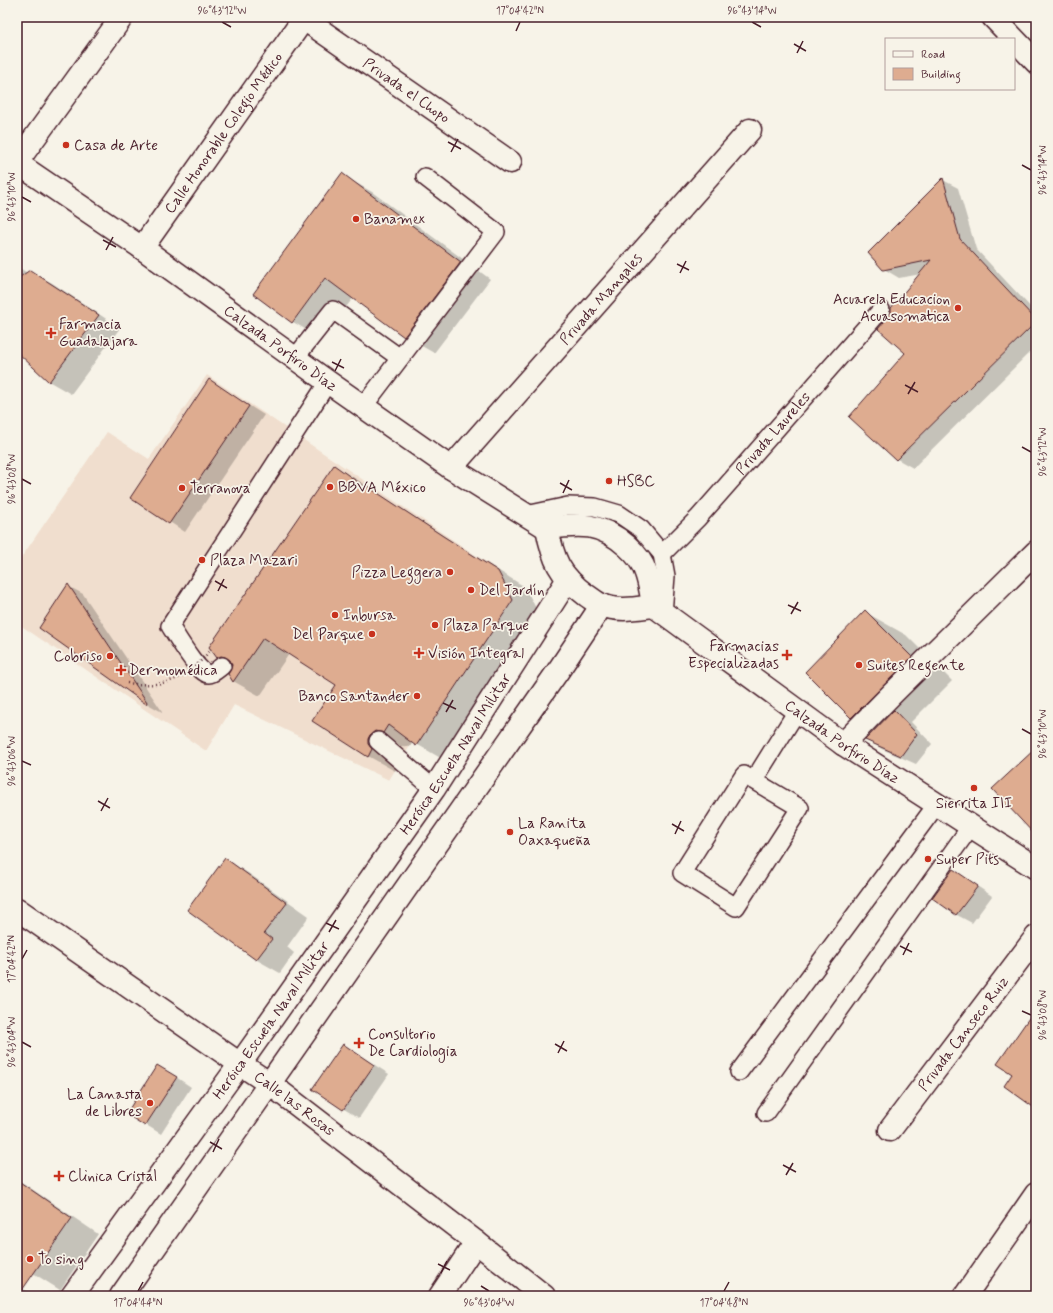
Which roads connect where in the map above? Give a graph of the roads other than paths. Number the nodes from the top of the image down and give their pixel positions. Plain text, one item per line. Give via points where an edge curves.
1 (122, 17) edge
2 (993, 17) edge
3 (304, 18) edge
4 (1013, 38) edge
5 (1015, 40) edge
6 (1036, 62) edge
7 (750, 130) dead end
8 (510, 162) dead end
9 (17, 163) edge
10 (425, 177) dead end
11 (142, 248) junction
12 (881, 310) dead end
13 (295, 358) junction
14 (400, 358) junction
15 (328, 382) junction
16 (363, 407) junction
17 (452, 468) junction
18 (526, 515) junction
19 (547, 528) junction
20 (1036, 552) edge
21 (662, 554) junction
22 (568, 579) junction
23 (602, 605) junction
24 (659, 610) junction
25 (222, 666) dead end
26 (797, 711) junction
27 (843, 744) junction
28 (754, 780) junction
29 (937, 804) junction
30 (971, 826) junction
31 (1036, 868) edge
32 (17, 909) edge
33 (1036, 937) edge
34 (240, 1064) junction
35 (739, 1072) dead end
36 (270, 1084) junction
37 (766, 1113) dead end
38 (890, 1130) dead end
39 (1036, 1194) edge
40 (476, 1242) junction
41 (72, 1296) edge
42 (121, 1296) edge
43 (440, 1296) edge
44 (544, 1296) edge
45 (965, 1296) edge

1 - 9 street
2 - 4 street
3 - 8 street, Privada el Chopo
3 - 11 street, Calle Honorable Colegio Médico
5 - 6 street
7 - 17 street, Privada Mangales
9 - 11 street, Calzada Porfirio Díaz
10 - 14 lane via 496,232
11 - 13 street, Calzada Porfirio Díaz
12 - 21 lane, Privada Laureles via 698,518
13 - 14 lane via 333,310
13 - 15 street, Calzada Porfirio Díaz
14 - 16 lane
15 - 16 street, Calzada Porfirio Díaz
15 - 25 lane via 170,626 191,659 206,674 211,674
16 - 17 street, Calzada Porfirio Díaz
17 - 18 street, Calzada Porfirio Díaz
18 - 19 street, Calzada Porfirio Díaz
18 - 21 lane via 568,506 595,507 619,514 641,529
19 - 22 street via 556,563
19 - 24 street via 589,526 604,529 618,538 641,562
20 - 27 street
21 - 24 lane via 666,576
22 - 23 street
22 - 34 street, Heróica Escuela Naval Militar via 438,784
23 - 24 street
23 - 36 street
24 - 26 street, Calzada Porfirio Díaz
26 - 27 street, Calzada Porfirio Díaz
26 - 28 lane
27 - 29 street, Calzada Porfirio Díaz
28 - 28 lane via 800,808 736,907 682,873 744,775
29 - 30 street, Calzada Porfirio Díaz
29 - 35 lane
30 - 31 street, Calzada Porfirio Díaz
30 - 37 lane
32 - 34 street, Calle las Rosas
33 - 38 street, Privada Canseco Ruiz
34 - 36 street, Calle las Rosas
34 - 41 street, Heróica Escuela Naval Militar
36 - 40 street, Calle las Rosas
36 - 42 street
39 - 45 street
40 - 43 street
40 - 44 street, Calle las Rosas

